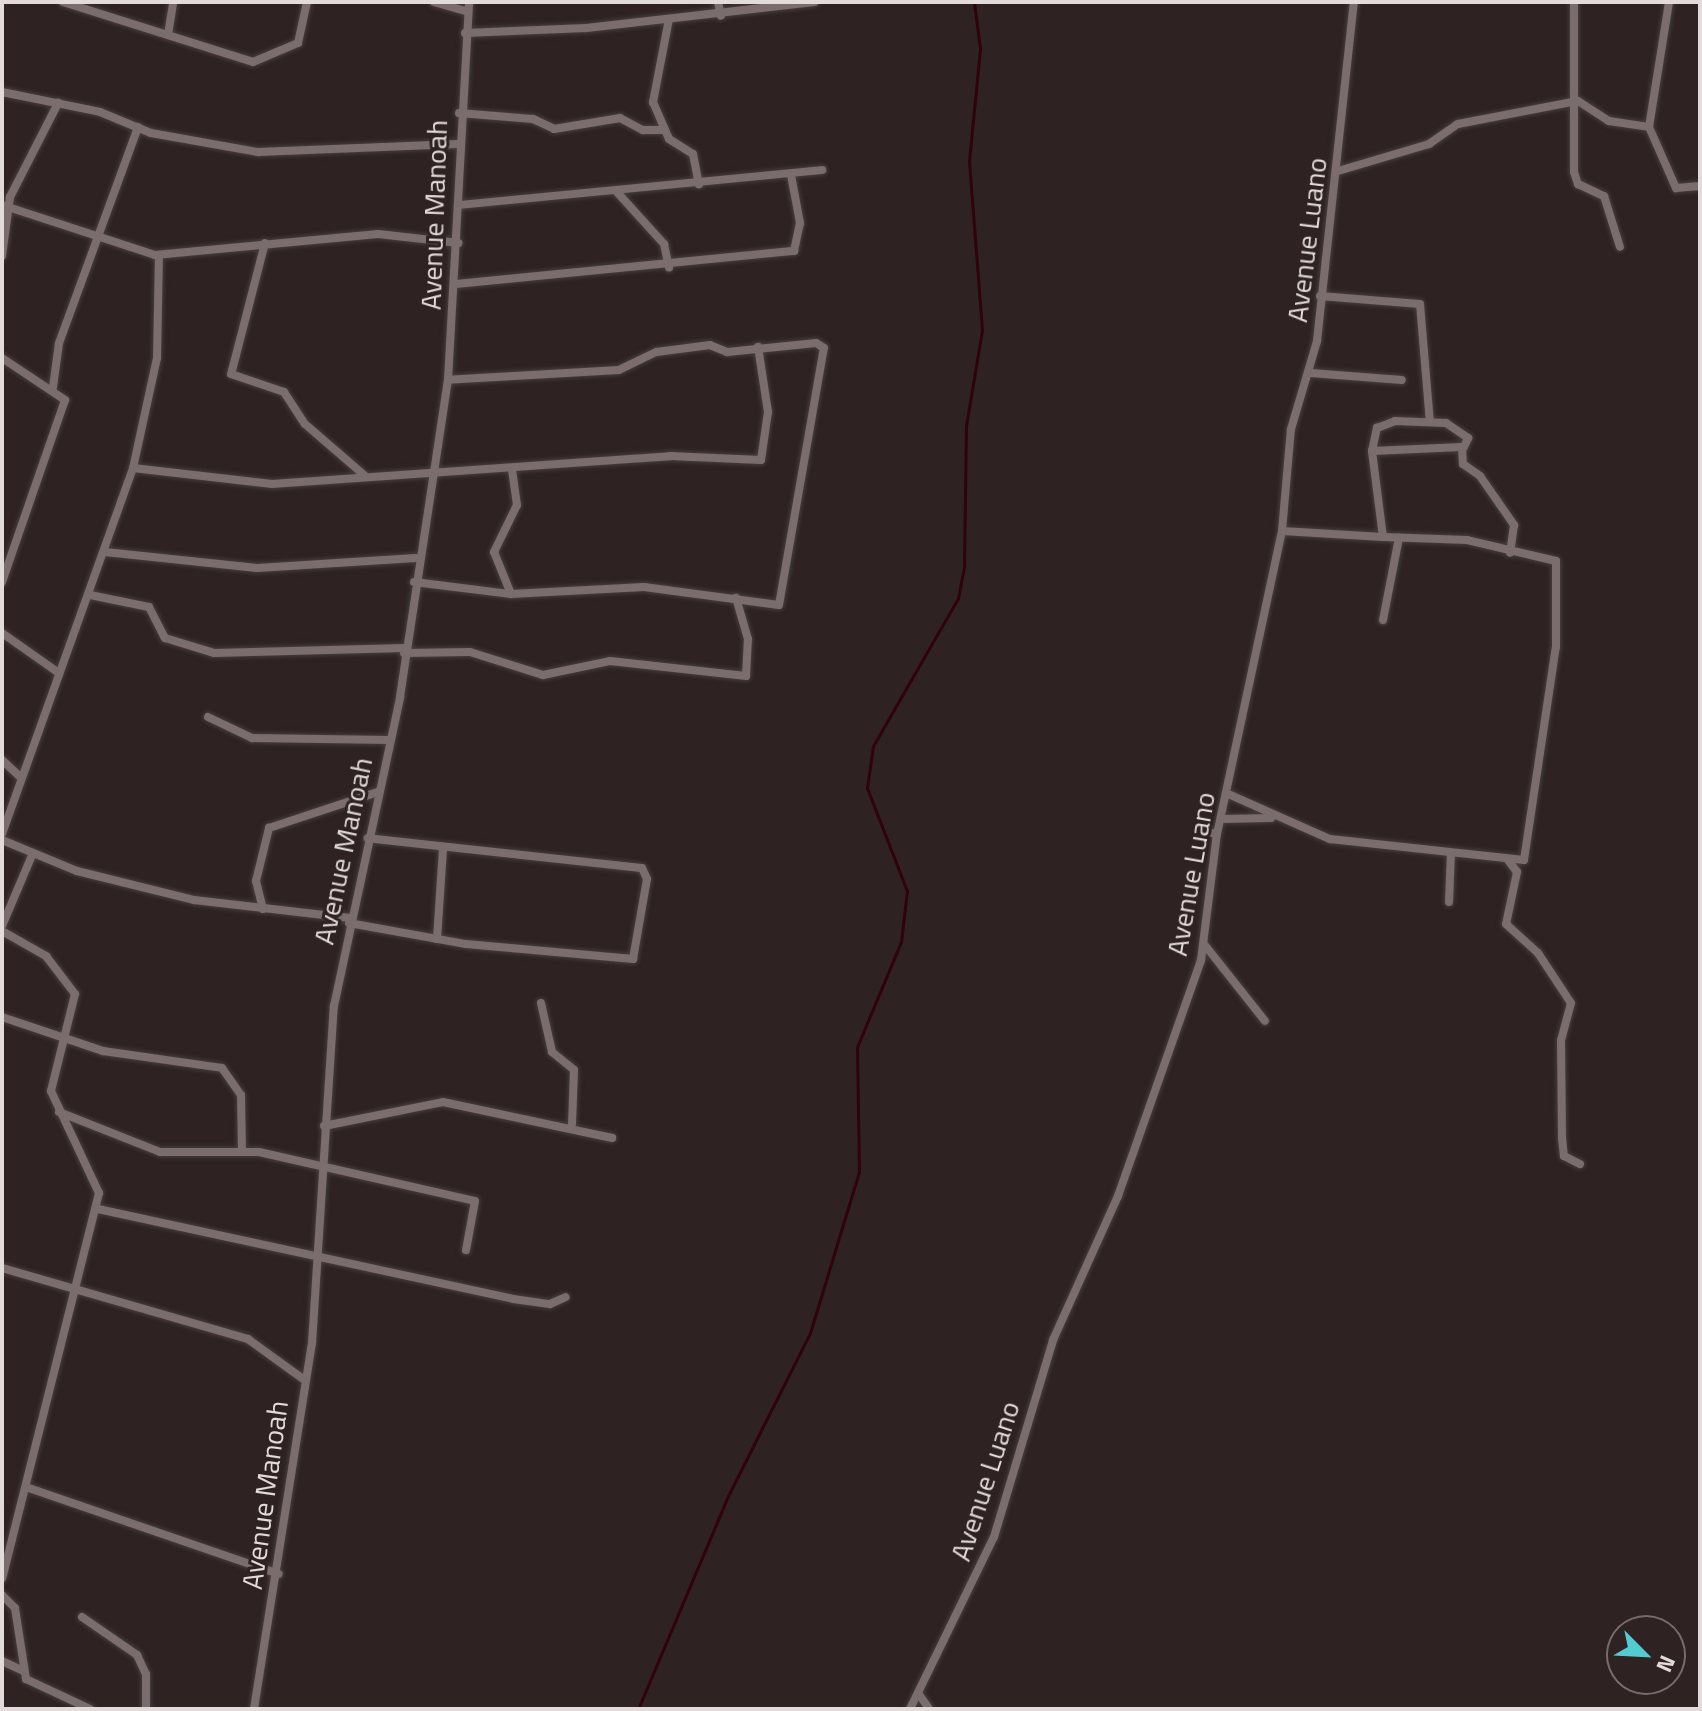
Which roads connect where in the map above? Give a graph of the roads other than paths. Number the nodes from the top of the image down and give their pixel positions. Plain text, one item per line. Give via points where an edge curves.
1 (63, 2) edge
2 (173, 2) edge
3 (307, 2) edge
4 (434, 2) edge
5 (469, 2) edge
6 (718, 2) edge
7 (815, 2) edge
8 (1354, 2) edge
9 (1574, 2) edge
10 (1669, 2) edge
11 (468, 12) junction
12 (721, 16) junction
13 (669, 19) junction
14 (465, 33) junction
15 (168, 35) junction
16 (2, 92) edge
17 (1578, 101) junction
18 (58, 103) junction
19 (459, 113) junction
20 (138, 127) junction
21 (1649, 127) junction
22 (665, 130) junction
23 (458, 144) junction
24 (822, 170) dead end
25 (1338, 171) junction
26 (791, 175) junction
27 (699, 184) junction
28 (1700, 186) edge
29 (616, 191) junction
30 (459, 205) junction
31 (6, 206) edge
32 (97, 236) junction
33 (265, 243) junction
34 (458, 243) junction
35 (1620, 247) dead end
36 (159, 255) junction
37 (2, 256) edge
38 (669, 267) junction
39 (456, 284) junction
40 (1320, 296) junction
41 (758, 347) junction
42 (2, 360) edge
43 (1311, 373) junction
44 (448, 380) junction
45 (1402, 380) dead end
46 (53, 387) junction
47 (1430, 422) junction
48 (1464, 447) junction
49 (1372, 451) junction
50 (133, 468) junction
51 (512, 469) junction
52 (430, 473) junction
53 (365, 475) junction
54 (1282, 531) junction
55 (1383, 537) junction
56 (1399, 538) junction
57 (105, 552) junction
58 (1510, 553) junction
59 (416, 558) junction
60 (2, 582) edge
61 (414, 582) junction
62 (511, 594) junction
63 (90, 595) junction
64 (736, 598) junction
65 (1383, 620) dead end
66 (2, 633) edge
67 (405, 650) junction
68 (59, 673) junction
69 (208, 717) dead end
70 (390, 740) junction
71 (2, 760) edge
72 (20, 777) junction
73 (378, 792) junction
74 (1226, 793) junction
75 (1271, 818) junction
76 (1222, 819) junction
77 (1199, 830) dead end
78 (1217, 834) junction
79 (2, 837) edge
80 (368, 838) junction
81 (443, 849) junction
82 (33, 853) junction
83 (1451, 853) junction
84 (1507, 859) junction
85 (1449, 902) dead end
86 (263, 909) junction
87 (349, 920) junction
88 (2, 928) edge
89 (437, 939) junction
90 (1203, 943) junction
91 (541, 1003) dead end
92 (2, 1017) edge
93 (1265, 1021) dead end
94 (64, 1037) junction
95 (59, 1112) junction
96 (572, 1124) junction
97 (324, 1126) junction
98 (612, 1138) dead end
99 (242, 1150) junction
100 (322, 1164) junction
101 (1580, 1164) dead end
102 (98, 1209) junction
103 (466, 1250) dead end
104 (316, 1261) junction
105 (2, 1268) edge
106 (77, 1289) junction
107 (566, 1297) dead end
108 (303, 1379) junction
109 (29, 1488) junction
110 (279, 1574) junction
111 (2, 1578) edge
112 (2, 1595) edge
113 (82, 1617) dead end
114 (2, 1661) edge
115 (21, 1670) junction
116 (918, 1693) junction
117 (84, 1708) edge
118 (146, 1709) edge
119 (254, 1709) edge
120 (910, 1709) edge
121 (929, 1709) edge

1 - 15 street
2 - 15 street
3 - 15 street via 298,43 258,62
4 - 11 street
5 - 11 street, Avenue Manoah
6 - 12 street
7 - 12 street
8 - 25 street, Avenue Luano
9 - 17 street
10 - 21 street
11 - 14 street, Avenue Manoah
12 - 13 street
13 - 14 street
13 - 22 street via 652,92
14 - 19 street, Avenue Manoah
16 - 18 street
17 - 21 street via 1609,121
17 - 25 street via 1458,124 1429,144
17 - 35 street via 1571,142 1576,181 1604,196
18 - 20 street
18 - 31 street
19 - 22 street via 533,119 554,129 620,118 643,130
19 - 23 street, Avenue Manoah
20 - 23 street via 282,154
20 - 32 street
21 - 28 street via 1676,188
22 - 27 street via 693,154
23 - 30 street, Avenue Manoah
24 - 26 street
25 - 40 street, Avenue Luano
26 - 27 street
26 - 38 street via 800,223 794,251
27 - 29 street
29 - 30 street
29 - 38 street via 664,244
30 - 34 street, Avenue Manoah
31 - 32 street
31 - 37 street
32 - 36 street
32 - 46 street via 56,353
33 - 34 street via 378,234
33 - 36 street
33 - 53 street via 231,374 284,392 305,424
34 - 39 street, Avenue Manoah
36 - 50 street via 157,358
38 - 39 street
39 - 44 street, Avenue Manoah
40 - 43 street, Avenue Luano
40 - 47 street via 1420,304 1427,320
41 - 44 street via 671,349 619,370
41 - 51 street via 768,412 761,460 670,456
41 - 64 street via 822,345 822,375 808,423 781,603
42 - 46 street
43 - 45 street
43 - 54 street, Avenue Luano via 1291,429
44 - 52 street, Avenue Manoah
46 - 60 street via 64,405
47 - 48 street via 1463,434
47 - 49 street via 1386,422 1375,431
48 - 49 street
48 - 58 street via 1463,464 1480,476 1514,525
49 - 55 street
50 - 53 street via 260,484
50 - 57 street
51 - 52 street
51 - 62 street via 517,505 494,552
52 - 53 street
52 - 59 street, Avenue Manoah
54 - 55 street
54 - 74 street, Avenue Luano
55 - 56 street
56 - 58 street via 1467,540
56 - 65 street
57 - 59 street via 257,568
57 - 63 street
58 - 84 street via 1557,566 1556,647 1528,842 1524,860
59 - 61 street, Avenue Manoah
61 - 62 street
61 - 67 street, Avenue Manoah
62 - 64 street via 644,587
63 - 67 street via 149,607 165,638 214,653
63 - 68 street
64 - 67 street via 748,639 746,676 610,661 543,675 470,652
66 - 68 street
67 - 70 street, Avenue Manoah
68 - 72 street
69 - 70 street via 252,738
70 - 73 street, Avenue Manoah
71 - 72 street
72 - 79 street
73 - 80 street, Avenue Manoah
73 - 86 street via 269,828 256,881
74 - 75 street
74 - 76 street, Avenue Luano
75 - 76 street
75 - 83 street via 1368,847
76 - 78 street, Avenue Luano
77 - 78 street
78 - 90 street, Avenue Luano
79 - 82 street
80 - 81 street
80 - 87 street, Avenue Manoah
81 - 89 street
81 - 89 street via 636,865 647,879 631,962
82 - 86 street via 139,887
82 - 88 street
83 - 84 street
83 - 85 street
84 - 101 street via 1517,872 1506,924 1538,953 1571,1003 1561,1040 1562,1138 1564,1156
86 - 87 street
87 - 89 street
87 - 97 street, Avenue Manoah
88 - 94 street via 46,956 70,984 75,1000
90 - 93 street
90 - 116 street, Avenue Luano via 1118,1196 1053,1340 994,1537
91 - 96 street via 552,1052 574,1070
92 - 94 street
94 - 95 street via 51,1091
94 - 99 street via 103,1051 222,1068 241,1095
95 - 99 street via 160,1152
95 - 102 street via 80,1165 99,1188
96 - 97 street via 434,1102
96 - 98 street
97 - 100 street, Avenue Manoah
99 - 100 street
100 - 103 street via 477,1202
100 - 104 street, Avenue Manoah
102 - 104 street
102 - 106 street
104 - 107 street via 363,1264 513,1299 550,1304
104 - 108 street, Avenue Manoah
105 - 106 street
106 - 108 street via 248,1339
106 - 109 street
108 - 110 street, Avenue Manoah
109 - 110 street
109 - 111 street
110 - 119 street, Avenue Manoah
112 - 115 street via 15,1608
113 - 118 street via 137,1655 146,1674
114 - 115 street
115 - 117 street via 36,1686
116 - 120 street, Avenue Luano
116 - 121 street

